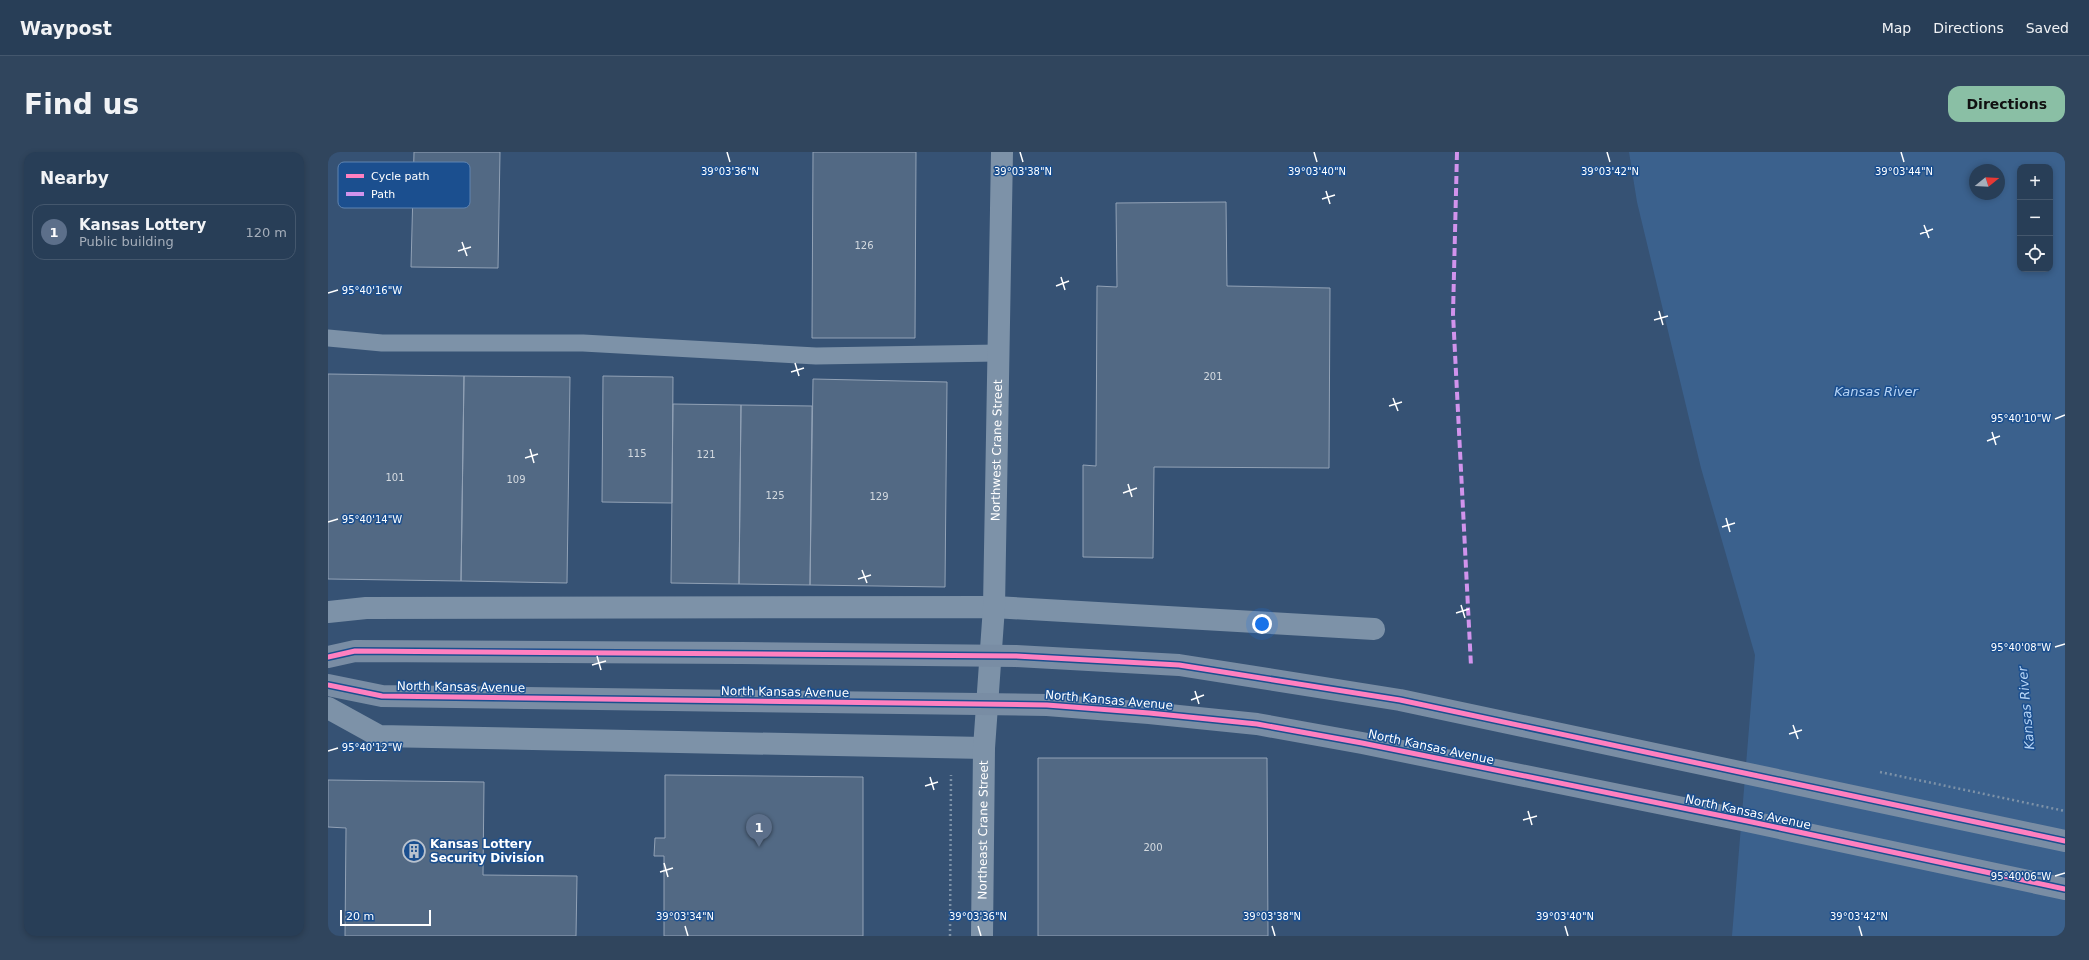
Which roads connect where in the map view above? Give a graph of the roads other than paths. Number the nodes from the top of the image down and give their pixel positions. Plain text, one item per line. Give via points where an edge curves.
1 (1002, 152) edge
2 (328, 338) edge
3 (998, 353) junction
4 (994, 607) junction
5 (328, 612) edge
6 (1374, 628) dead end
7 (328, 657) edge
8 (328, 685) edge
9 (328, 708) edge
10 (984, 748) junction
11 (2065, 841) edge
12 (2065, 889) edge
13 (982, 936) edge

1 - 3 street, Northwest Crane Street
2 - 3 lane via 382,343 583,343 816,356
3 - 4 street, Northwest Crane Street
4 - 5 street via 366,608
4 - 6 street
4 - 10 street, Northwest Crane Street
7 - 11 main road, bridge via 355,651 1016,656 1179,665 1400,700
8 - 12 main road, North Kansas Avenue, bridge via 382,696 1047,704 1257,724 1747,821
9 - 10 street via 380,736
10 - 13 street, Northeast Crane Street

